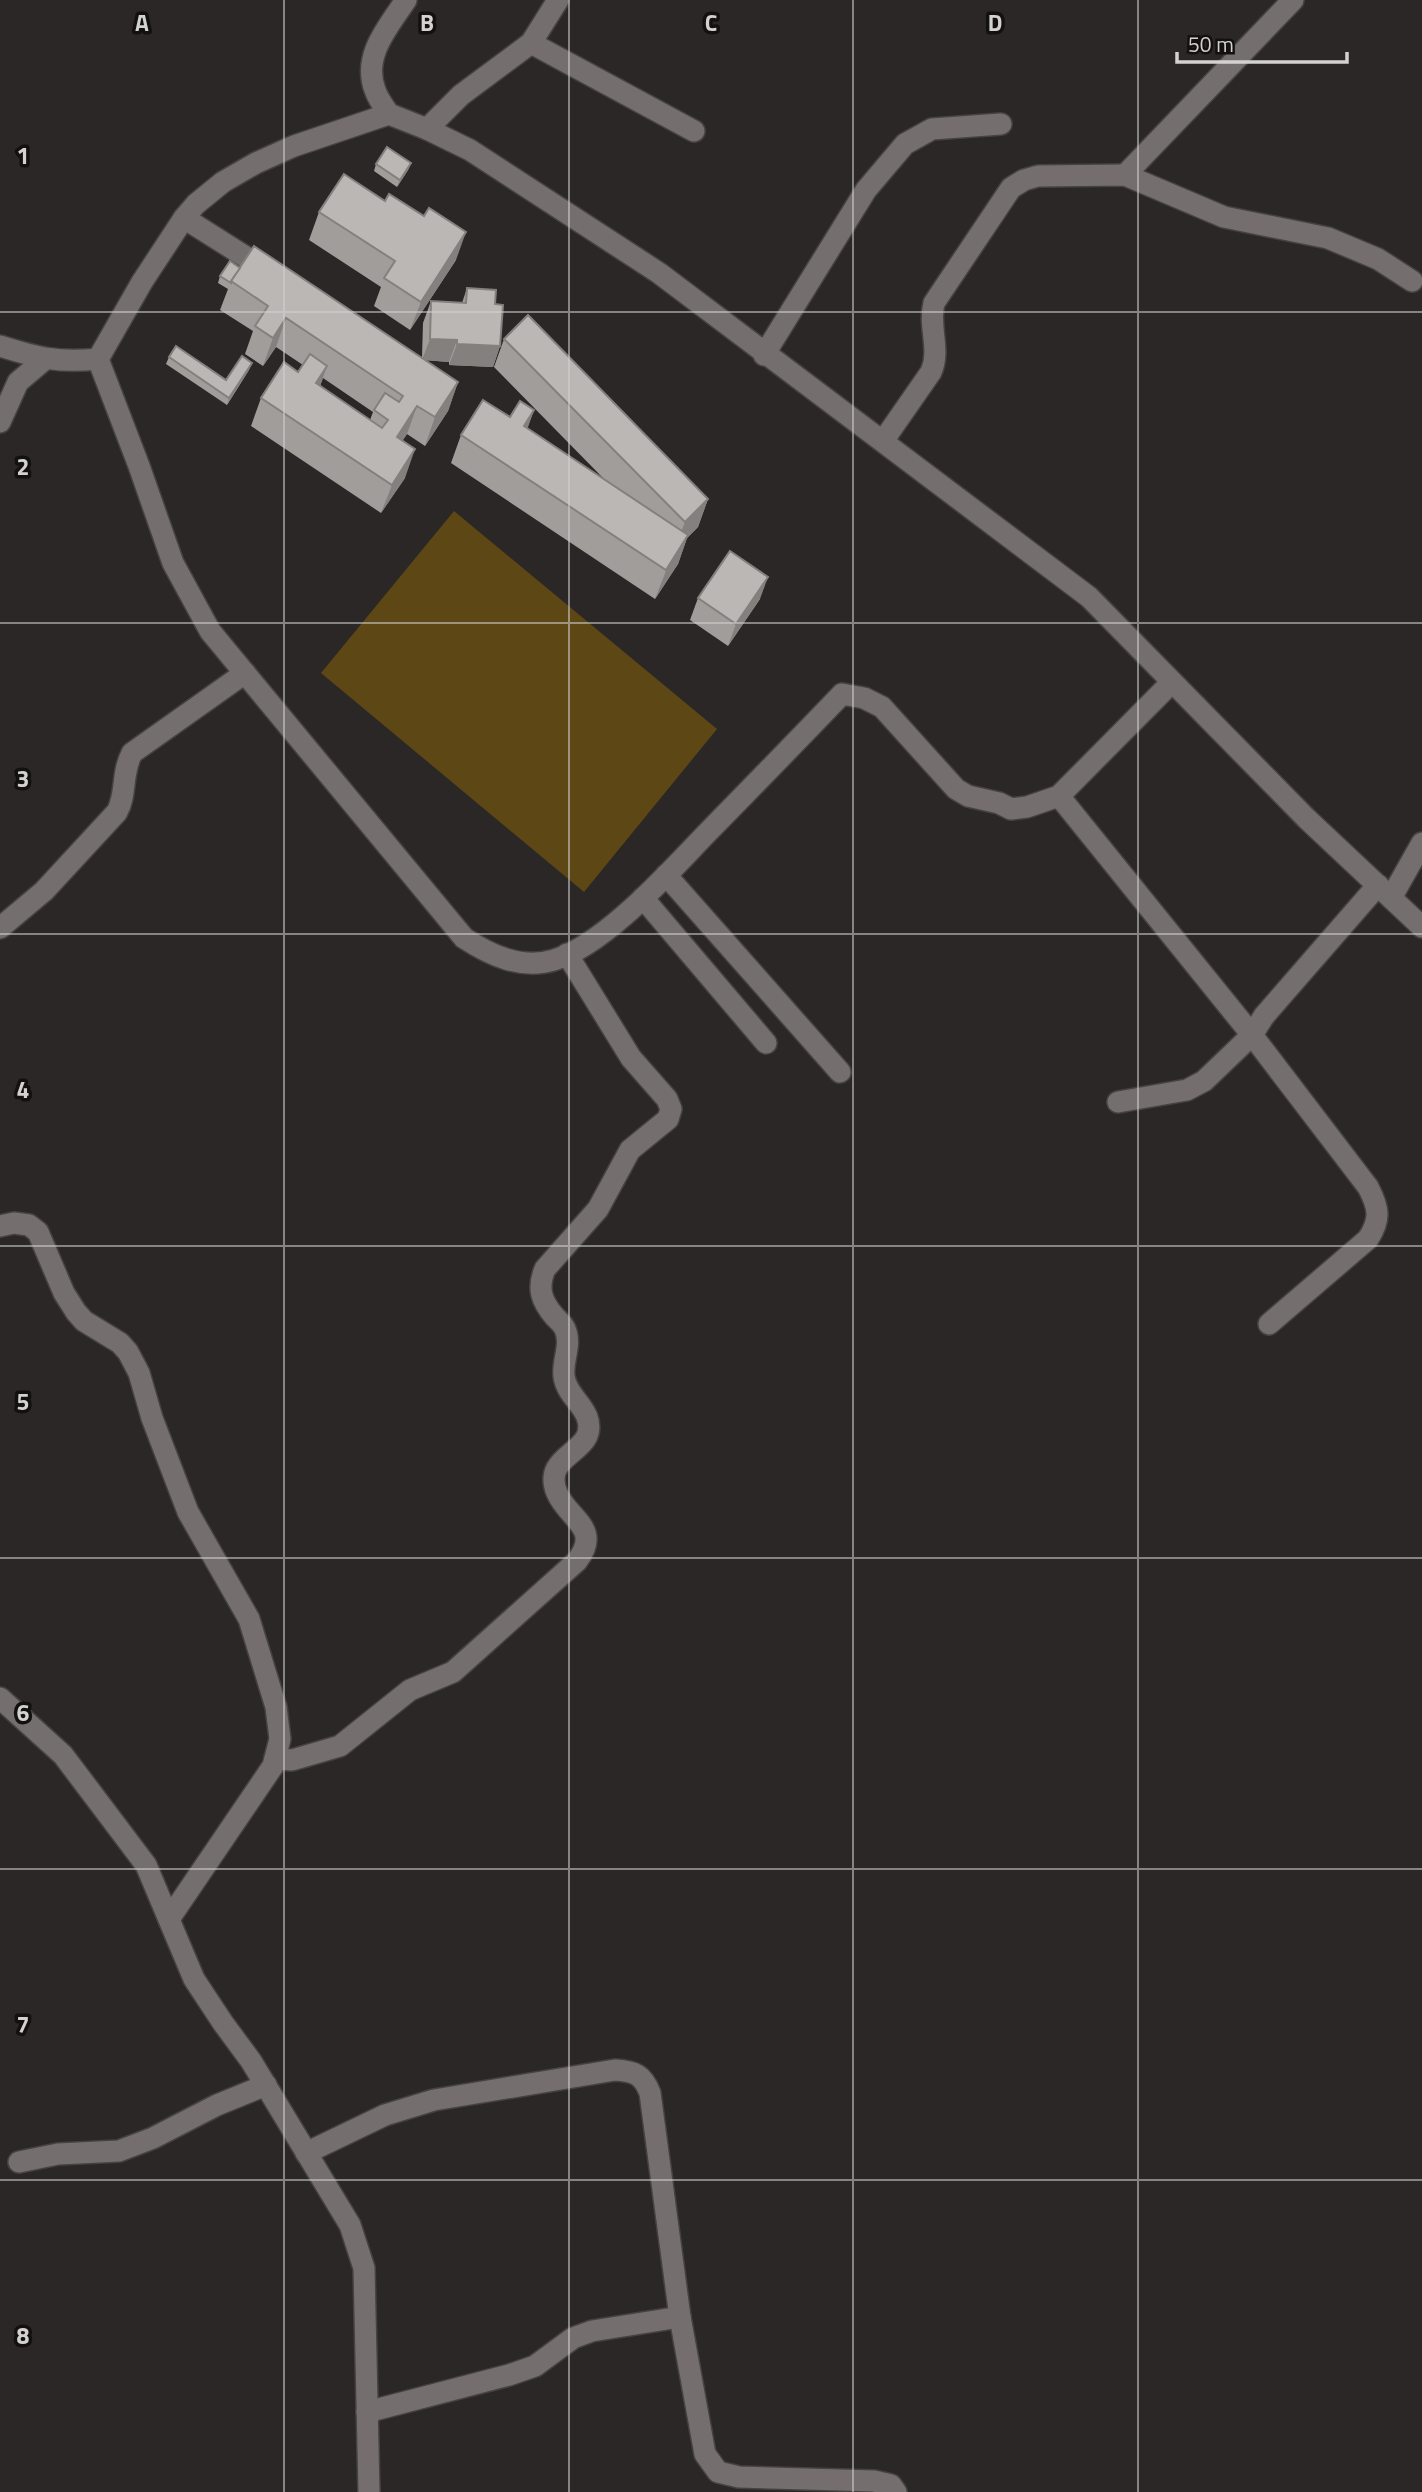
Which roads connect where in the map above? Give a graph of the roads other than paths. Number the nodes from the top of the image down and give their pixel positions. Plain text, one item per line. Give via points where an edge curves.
1 (406, 0) edge
2 (558, 0) edge
3 (1293, 0) edge
4 (531, 43) junction
5 (389, 114) junction
6 (1001, 124) dead end
7 (426, 129) junction
8 (694, 131) dead end
9 (1125, 176) junction
10 (184, 218) junction
11 (1412, 281) dead end
12 (286, 282) edge
13 (0, 346) edge
14 (764, 355) junction
15 (98, 359) junction
16 (44, 360) junction
17 (0, 422) edge
18 (883, 441) junction
19 (245, 673) junction
20 (1172, 682) junction
21 (1059, 796) junction
22 (1422, 843) edge
23 (666, 875) junction
24 (1384, 891) junction
25 (643, 898) junction
26 (1422, 927) edge
27 (0, 928) edge
28 (566, 954) junction
29 (1252, 1035) junction
30 (766, 1042) dead end
31 (840, 1072) dead end
32 (1118, 1102) dead end
33 (0, 1226) edge
34 (1269, 1324) dead end
35 (0, 1698) edge
36 (275, 1759) junction
37 (169, 1919) junction
38 (266, 2085) junction
39 (306, 2153) junction
40 (19, 2162) dead end
41 (680, 2317) junction
42 (367, 2412) junction
43 (369, 2492) edge
44 (896, 2492) edge

1 - 5 street via 378,41 371,67 374,90
2 - 4 street
3 - 9 street
4 - 7 street via 461,95
4 - 8 street
5 - 7 street
5 - 10 street via 256,163 223,182
6 - 14 street via 932,130 905,144 866,190
7 - 14 street via 470,150 659,273
9 - 11 street via 1224,217 1328,238 1378,259
9 - 18 street via 1038,176 1012,188 934,303 931,325 936,362
10 - 12 street
10 - 15 street
13 - 16 street
14 - 18 street
15 - 16 street
15 - 19 street via 173,563 210,631
16 - 17 street via 18,382
18 - 20 street via 1089,597
19 - 27 street via 132,753 117,812 44,891
19 - 28 street via 464,937 509,961 552,961
20 - 21 street
20 - 24 street
21 - 23 street via 1011,809 968,796 943,777 881,707 842,694
21 - 29 street
22 - 24 street
23 - 25 street
23 - 31 street
24 - 26 street
24 - 29 street via 1264,1016
25 - 28 street via 580,949
25 - 30 street
28 - 36 street via 631,1058 671,1109 668,1119 630,1150 598,1209 541,1279 542,1298 565,1327 566,1385 589,1429 585,1441 554,1469 553,1478 557,1494 585,1531 587,1543 577,1561 453,1672 410,1690 340,1746 292,1760
29 - 32 street via 1205,1081 1186,1090
29 - 34 street via 1378,1207 1377,1225 1368,1239
33 - 36 street via 29,1225 38,1233 76,1312 120,1343 139,1373 188,1512 249,1619 276,1707 280,1739
35 - 37 street via 63,1755 146,1865
36 - 37 street
37 - 38 street via 194,1979
38 - 39 street
38 - 40 street via 119,2151 58,2154
39 - 41 street via 385,2115 434,2100 631,2071 644,2078 650,2093
39 - 42 street via 350,2225 364,2268
41 - 42 street via 592,2331 573,2337 535,2366
41 - 44 street via 705,2454 718,2472 739,2477 874,2481 891,2485
42 - 43 street

